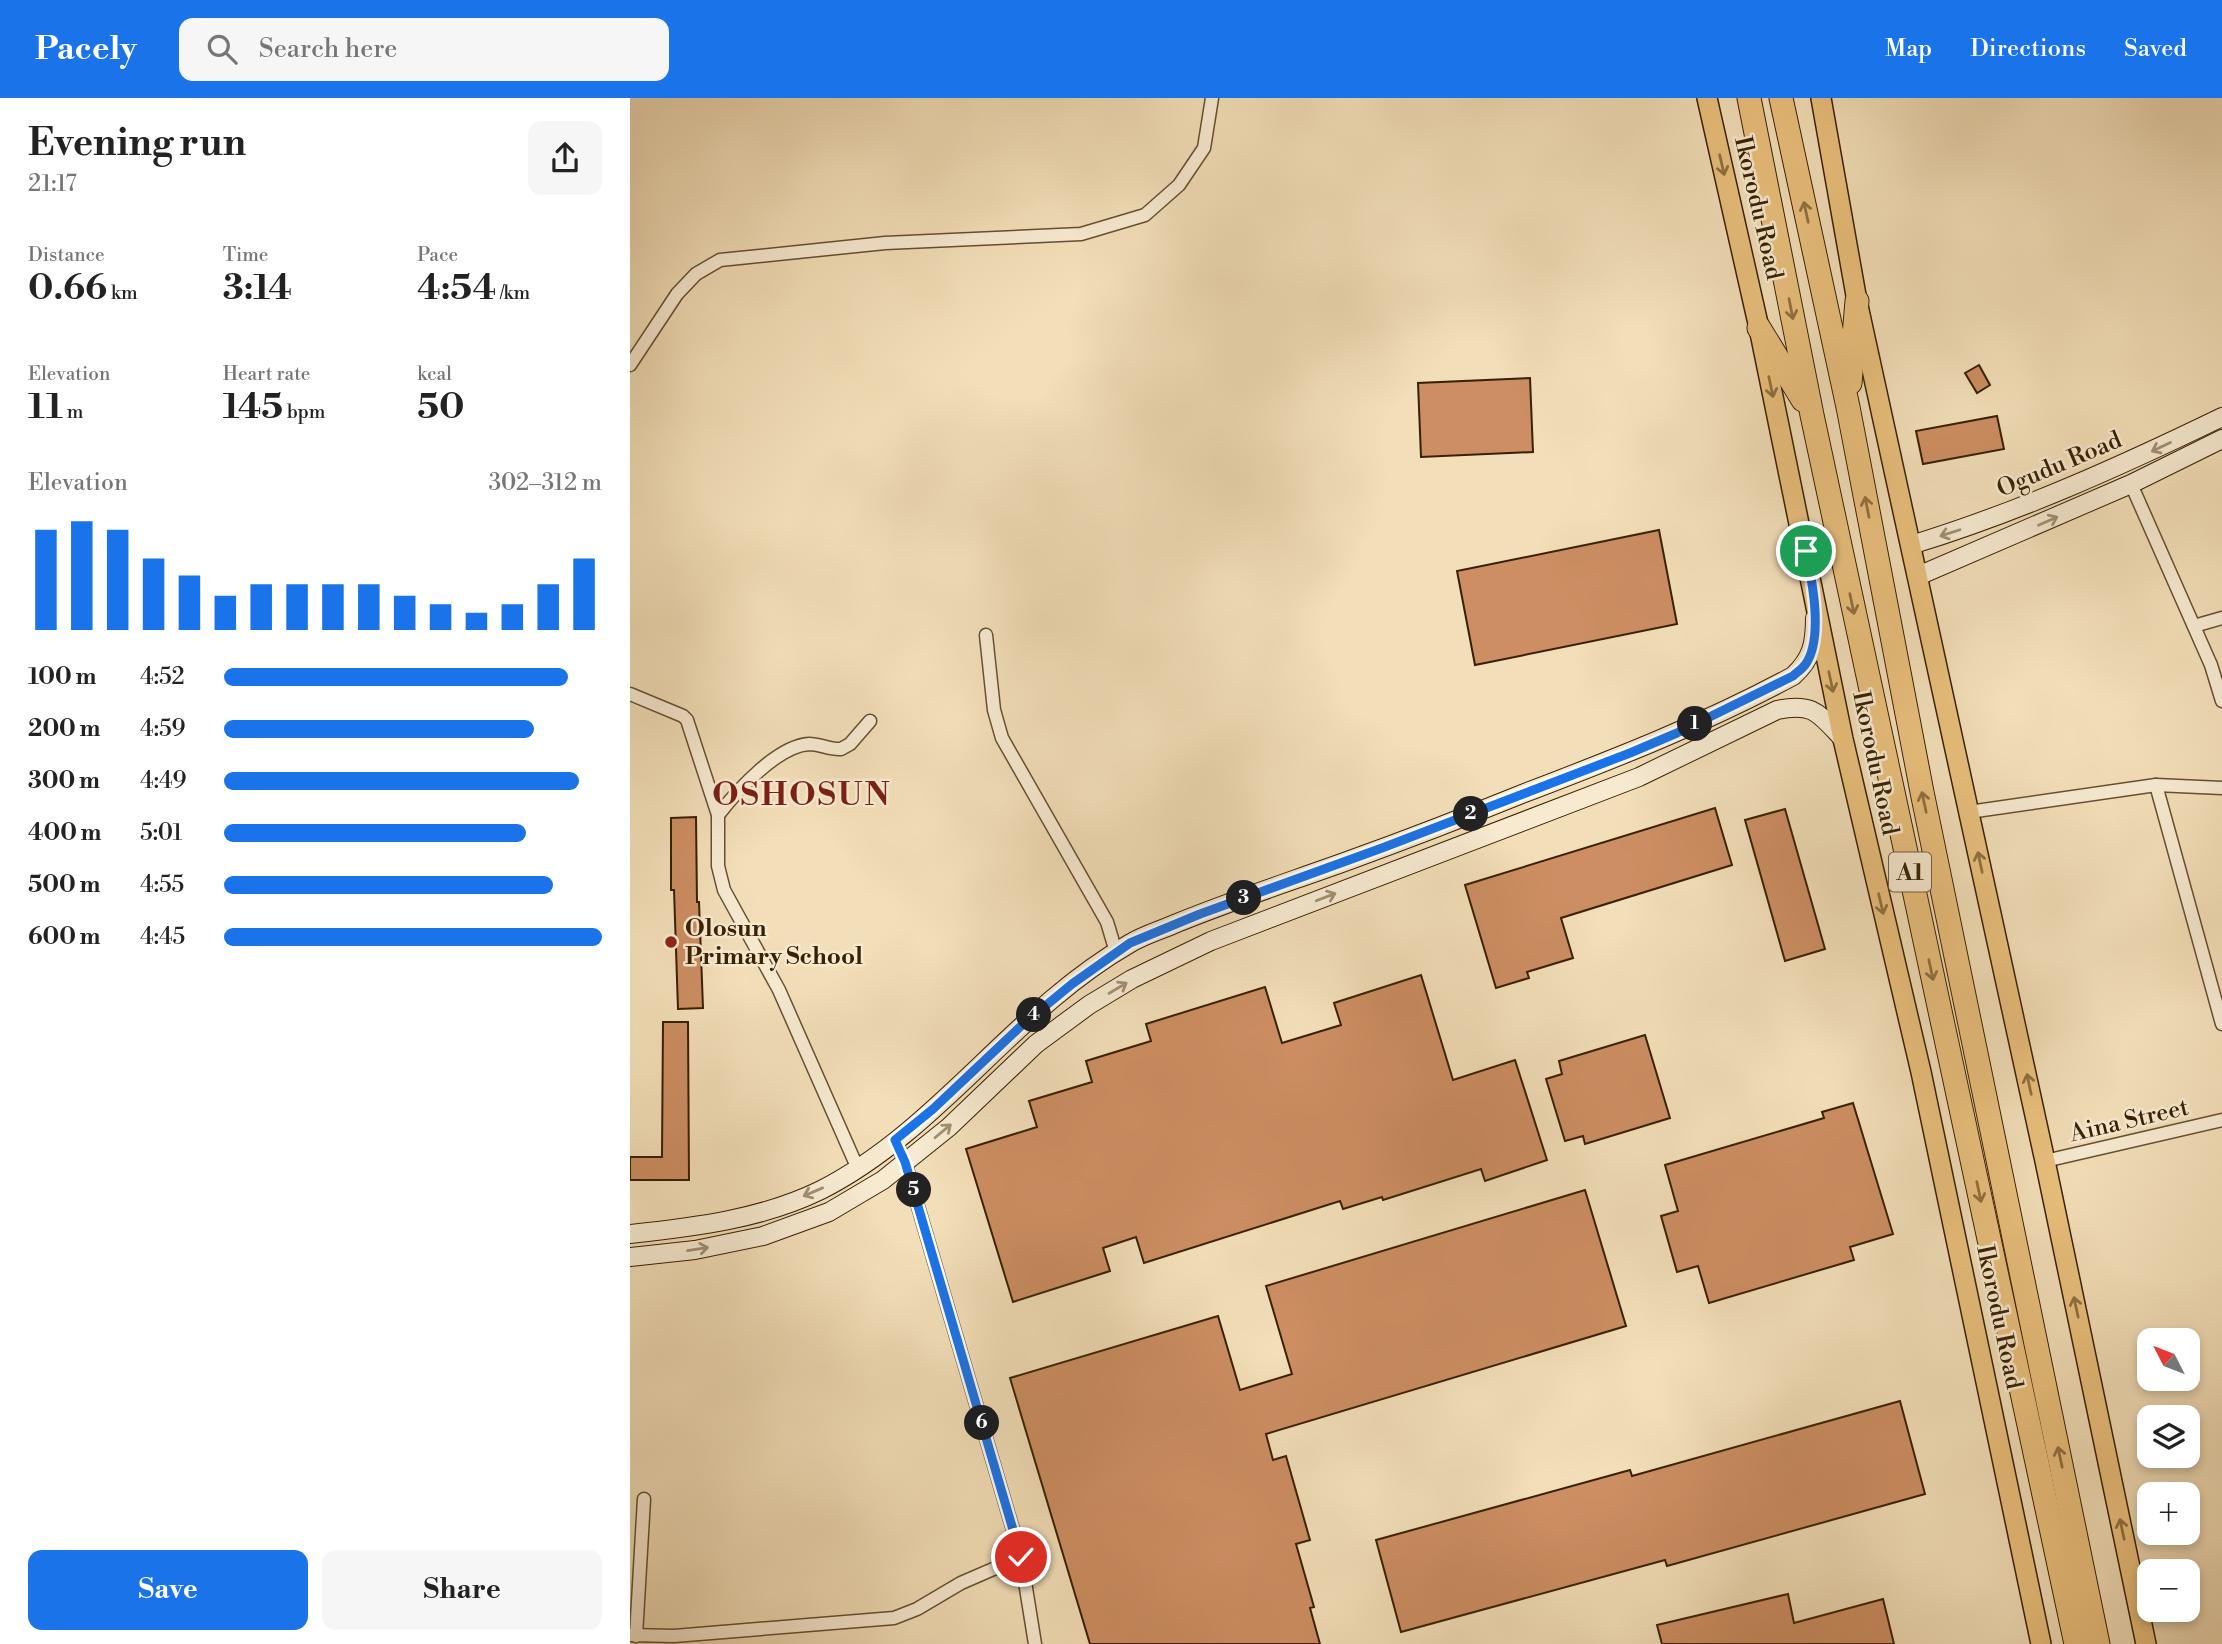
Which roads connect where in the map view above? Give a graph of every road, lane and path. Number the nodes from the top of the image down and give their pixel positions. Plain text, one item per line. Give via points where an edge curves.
1 (1212, 98) edge
2 (1707, 98) edge
3 (1749, 98) edge
4 (1781, 98) edge
5 (1821, 98) edge
6 (1857, 300) junction
7 (1759, 328) junction
8 (630, 365) edge
9 (1848, 407) junction
10 (1812, 415) junction
11 (2222, 417) edge
12 (2222, 439) edge
13 (2131, 484) junction
14 (1911, 545) junction
15 (1918, 576) junction
16 (1813, 583) junction
17 (2222, 618) edge
18 (2193, 626) junction
19 (986, 635) dead end
20 (630, 694) edge
21 (2222, 701) edge
22 (870, 721) dead end
23 (1843, 739) junction
24 (2156, 785) junction
25 (2222, 788) edge
26 (1969, 811) junction
27 (718, 815) junction
28 (1116, 953) junction
29 (2222, 1024) edge
30 (2222, 1120) edge
31 (895, 1140) junction
32 (2045, 1161) junction
33 (905, 1162) junction
34 (858, 1169) junction
35 (630, 1234) edge
36 (630, 1257) edge
37 (644, 1499) dead end
38 (1021, 1557) junction
39 (633, 1636) edge
40 (674, 1640) edge
41 (1035, 1644) edge
42 (2041, 1644) edge
43 (2076, 1644) edge
44 (2098, 1644) edge
45 (2146, 1644) edge

1 - 8 street via 1204,148 1179,185 1145,215 1081,234 885,243 719,260 696,274 677,294
2 -> 7 main road, Ikorodu Road
3 -> 10 highway, Ikorodu Road / A1
9 -> 4 highway, Ikorodu Road / A1
5 - 6 main road
6 - 9 highway
6 - 14 main road
7 - 10 highway
7 -> 16 main road, Ikorodu Road
44 -> 9 highway, Ikorodu Road / A1 via 1925,806
10 -> 43 highway, Ikorodu Road / A1
11 -> 14 main road, Ogudu Road via 2106,472 1959,531
12 - 13 main road, Ogudu Road
15 -> 13 main road, Ogudu Road
13 - 18 street
14 - 15 main road
15 - 26 main road
16 -> 23 main road, Ikorodu Road
16 - 28 main road via 1812,650 1793,676 1630,753 1200,914
17 - 18 street
18 - 21 street
19 - 28 street via 994,710 1002,738 1107,922
20 - 27 street via 687,720
22 - 27 street via 841,749 808,744 784,753
33 -> 23 main road via 1036,1044 1088,1005 1211,941 1639,777 1777,710 1810,708
23 -> 42 main road, Ikorodu Road via 1924,1086
24 - 25 street
24 - 26 street
24 - 29 street
32 -> 26 main road
27 - 34 street via 718,866 724,890 779,990
28 - 31 main road via 1021,1026
30 - 32 street, Aina Street
31 - 33 street
31 - 34 main road
45 -> 32 main road
36 -> 33 main road via 763,1236 829,1212
33 - 38 street
34 -> 35 main road via 818,1191 757,1214
37 - 39 street
38 - 40 street via 894,1618
38 - 41 street
39 - 40 street

